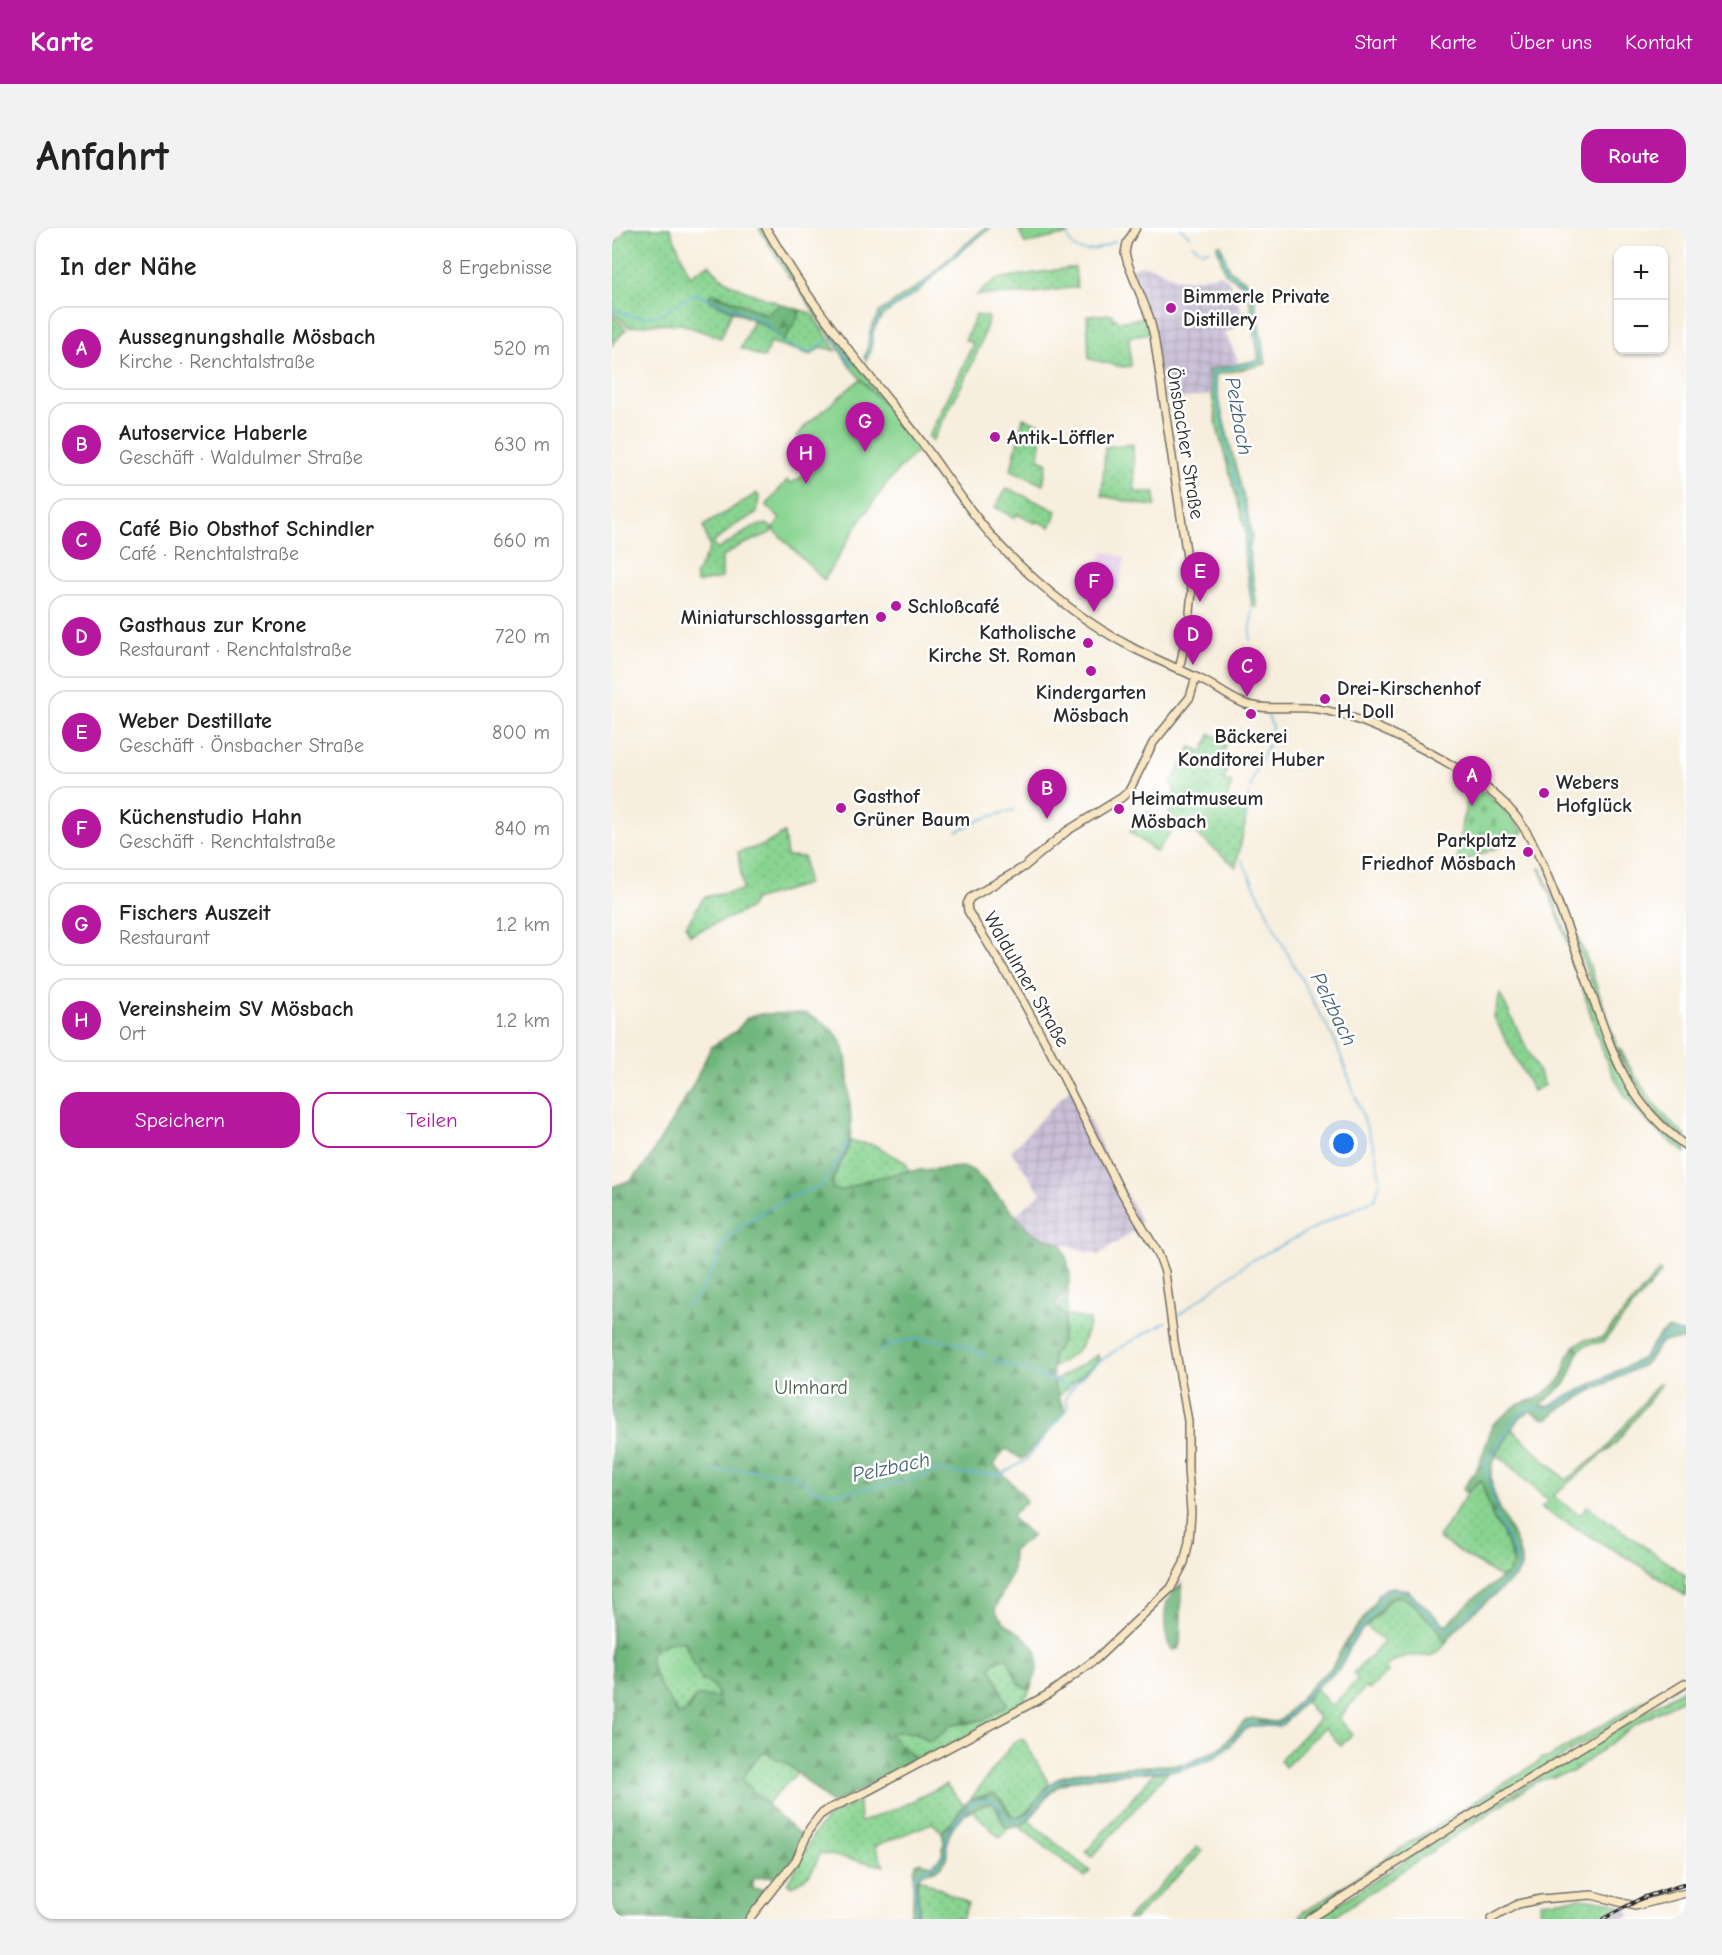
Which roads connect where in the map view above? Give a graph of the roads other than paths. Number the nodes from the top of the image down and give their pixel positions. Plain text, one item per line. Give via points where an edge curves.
1 (766, 228) edge
2 (1136, 228) edge
3 (1179, 670) junction
4 (1196, 677) junction
5 (1686, 1146) edge
6 (1686, 1683) edge
7 (1686, 1893) edge
8 (749, 1919) edge
9 (1310, 1919) edge
10 (1491, 1919) edge

1 - 3 street via 812,302 1006,552 1100,628
2 - 3 street, Önsbacher Straße via 1125,253 1154,336 1192,591
3 - 4 street
4 - 5 street via 1250,706 1312,708 1354,719 1462,772 1506,805 1528,833 1571,936 1618,1067 1639,1102
4 - 8 street, Waldulmer Straße via 1190,697 1153,743 1129,791 1067,831 1024,867 970,898 967,904 1049,1048 1125,1199 1158,1253 1167,1281 1189,1434 1190,1529 1184,1563 1171,1588 1153,1606 1095,1660 1047,1695 820,1815 788,1872
6 - 9 street
7 - 10 street via 1635,1906 1592,1895 1541,1899 1518,1904

